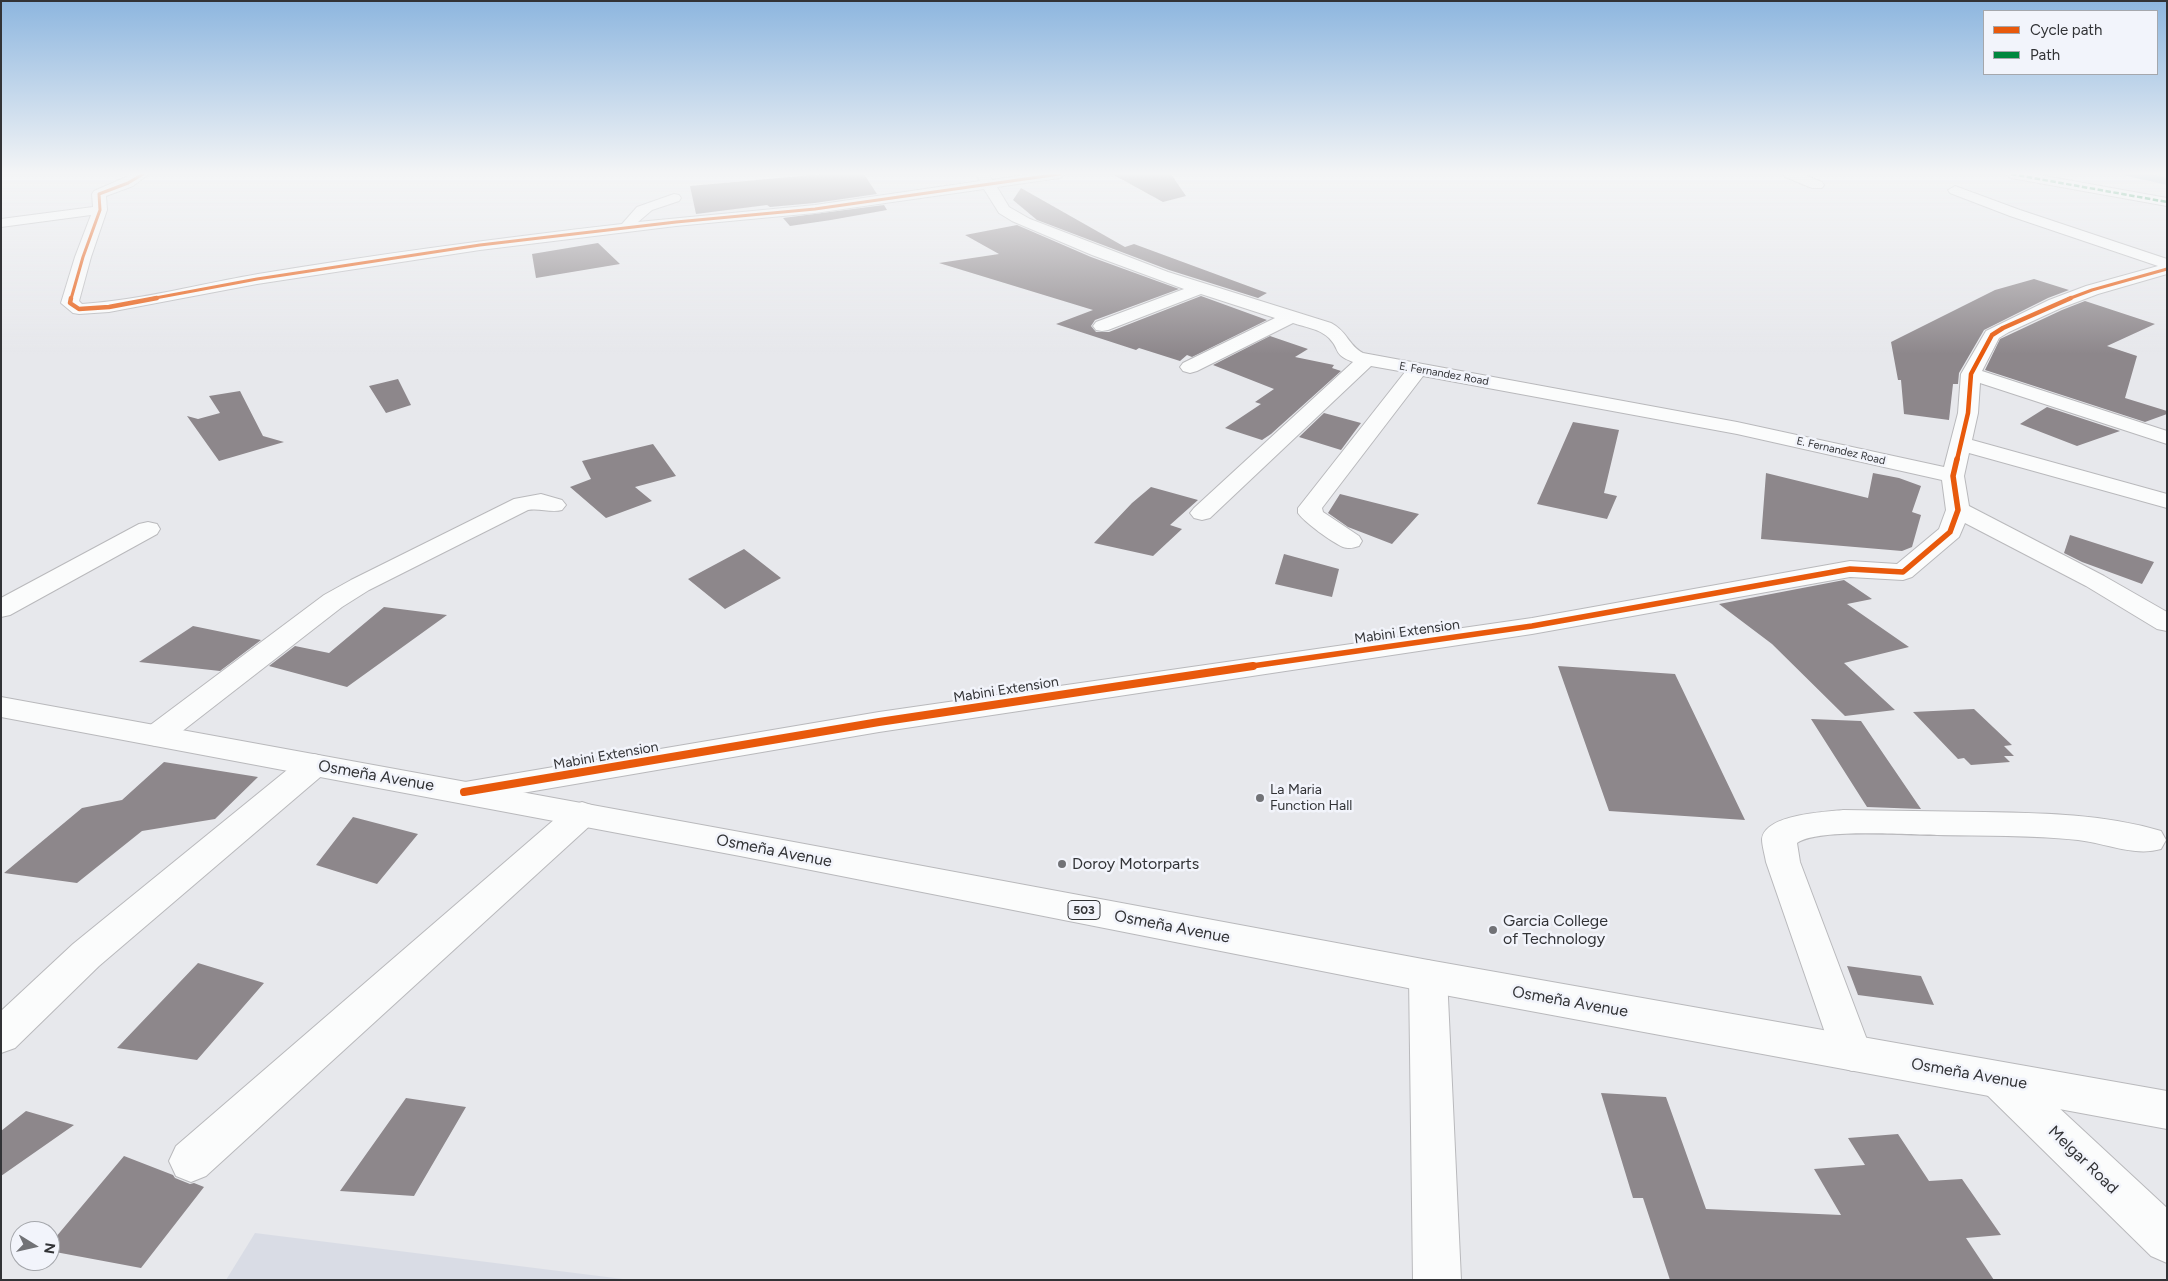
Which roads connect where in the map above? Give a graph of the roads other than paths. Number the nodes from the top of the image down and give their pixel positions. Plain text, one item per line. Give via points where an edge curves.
1 (91, 234) edge
2 (579, 234) edge
3 (1055, 234) edge
4 (2071, 234) edge
5 (2165, 269) edge
6 (1202, 288) junction
7 (1290, 317) junction
8 (1102, 326) dead end
9 (1368, 360) junction
10 (1190, 367) dead end
11 (1418, 369) junction
12 (1971, 374) junction
13 (2167, 438) edge
14 (1961, 444) junction
15 (1953, 476) junction
16 (2167, 501) edge
17 (554, 505) dead end
18 (1958, 510) junction
19 (1202, 513) dead end
20 (148, 529) dead end
21 (1350, 541) dead end
22 (1, 609) edge
23 (2167, 623) edge
24 (1, 707) edge
25 (156, 736) junction
26 (314, 765) junction
27 (464, 792) junction
28 (582, 814) junction
29 (2149, 840) dead end
30 (1428, 976) junction
31 (1, 1036) edge
32 (1852, 1053) junction
33 (2000, 1080) junction
34 (2167, 1110) edge
35 (192, 1161) dead end
36 (2167, 1240) edge
37 (1437, 1280) edge

1 - 2 street via 70,302 79,309 109,307 368,261
3 - 6 street, E. Fernandez Road
4 - 5 street
5 - 12 street via 2092,290 2003,328 1992,336
6 - 7 street, E. Fernandez Road
6 - 8 street
7 - 9 street, E. Fernandez Road via 1334,332 1342,340 1345,351
7 - 10 street
9 - 11 street, E. Fernandez Road
9 - 19 street
11 - 15 street, E. Fernandez Road via 1737,428
11 - 21 street via 1310,508 1310,513
12 - 13 street
12 - 14 street via 1968,413
14 - 15 street
14 - 16 street
15 - 18 street
17 - 25 street via 541,501 522,504 360,585 333,601
18 - 23 street
18 - 27 street, Mabini Extension via 1950,532 1903,572 1850,569 1532,626 878,722
20 - 22 street
24 - 25 street, Osmeña Avenue / 503
25 - 26 street, Osmeña Avenue / 503
26 - 27 street, Osmeña Avenue / 503
26 - 31 street via 86,955
27 - 28 street, Osmeña Avenue / 503
28 - 30 street, Osmeña Avenue / 503
28 - 35 street
29 - 32 street via 2079,828 2034,825 1843,822 1795,828 1779,838 1783,862
30 - 32 street, Osmeña Avenue / 503
30 - 37 street
32 - 33 street, Osmeña Avenue / 503
33 - 34 street, Osmeña Avenue / 503
33 - 36 street, Melgar Road

